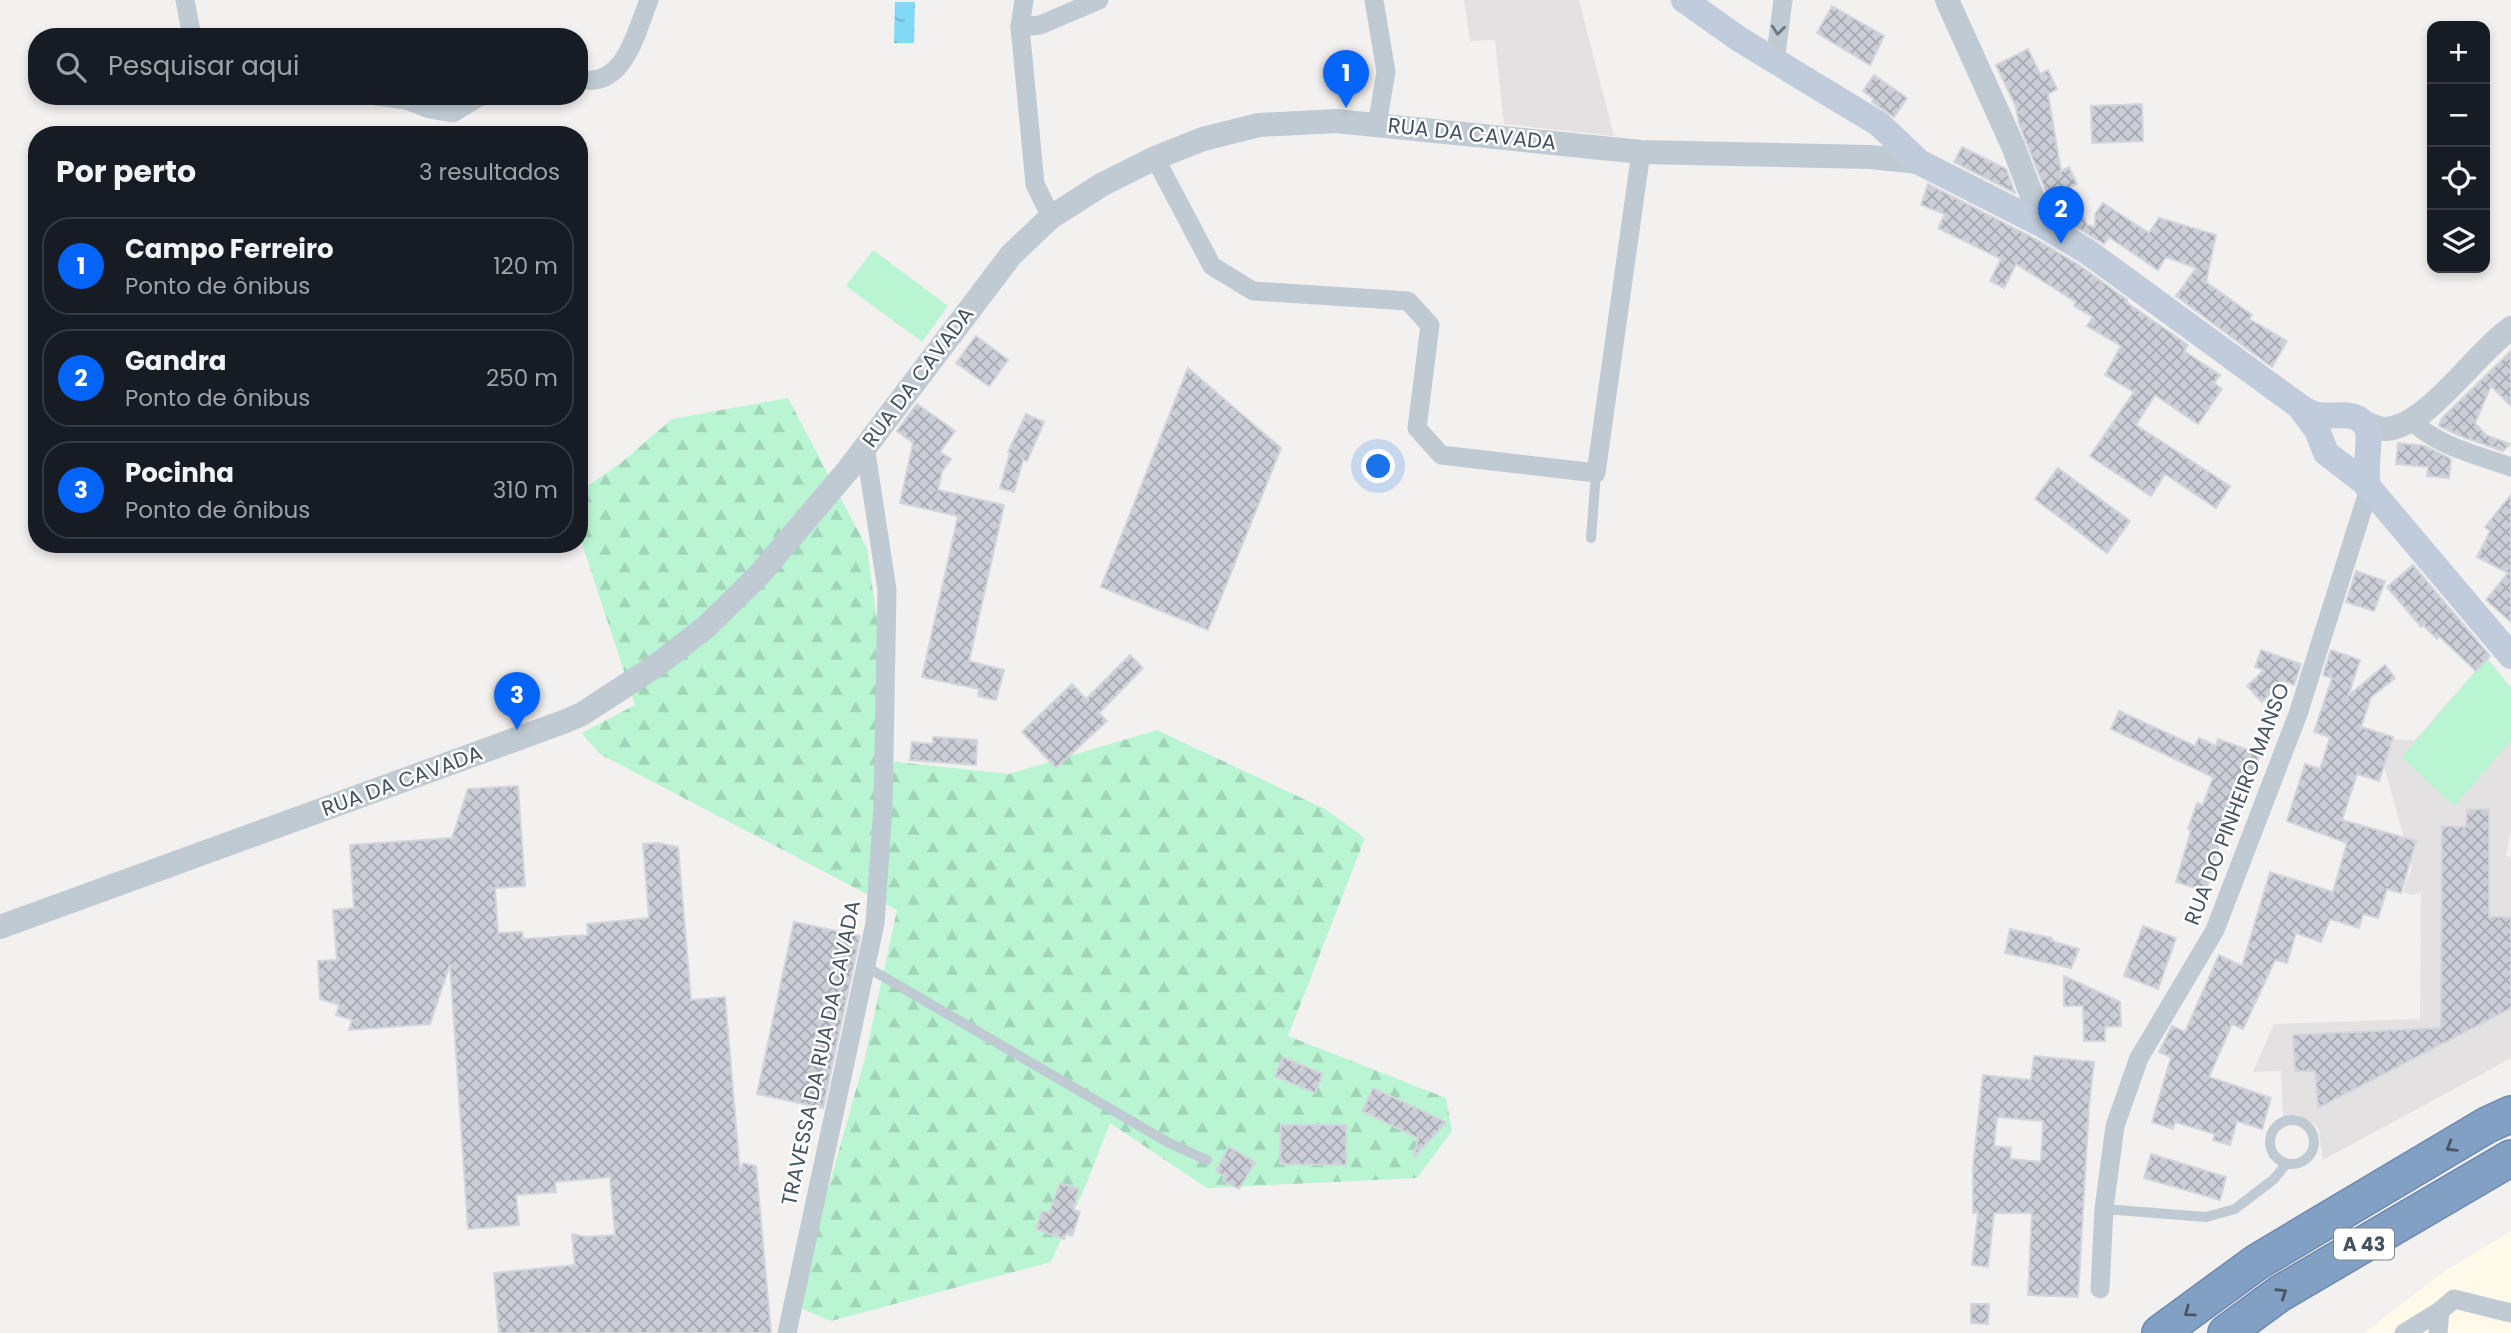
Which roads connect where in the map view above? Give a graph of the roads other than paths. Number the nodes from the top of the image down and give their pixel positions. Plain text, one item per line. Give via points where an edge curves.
1 (185, 0) edge
2 (649, 0) edge
3 (1024, 0) edge
4 (1099, 0) edge
5 (1374, 0) edge
6 (1684, 0) edge
7 (1783, 0) edge
8 (1947, 0) edge
9 (1020, 27) junction
10 (190, 28) edge
11 (1775, 61) junction
12 (588, 81) edge
13 (419, 105) edge
14 (466, 105) edge
15 (1377, 125) junction
16 (1641, 152) junction
17 (1155, 158) junction
18 (1919, 162) junction
19 (1051, 217) junction
20 (2043, 225) junction
21 (2511, 328) edge
22 (2299, 406) junction
23 (2351, 417) junction
24 (2403, 423) junction
25 (865, 446) junction
26 (2367, 450) junction
27 (2327, 452) junction
28 (2511, 467) edge
29 (1596, 473) junction
30 (2369, 489) junction
31 (1591, 538) dead end
32 (2511, 656) edge
33 (0, 927) edge
34 (865, 966) junction
35 (2511, 1114) edge
36 (2511, 1158) edge
37 (1207, 1160) dead end
38 (2286, 1164) junction
39 (2104, 1209) junction
40 (2100, 1289) dead end
41 (2440, 1311) junction
42 (2511, 1313) edge
43 (787, 1333) edge
44 (2161, 1333) edge
45 (2226, 1333) edge
46 (2404, 1333) edge
47 (2438, 1333) edge

1 - 10 street
2 - 12 street via 623,64 608,76
3 - 9 street
4 - 9 street via 1040,25
5 - 15 street via 1386,72
6 - 11 main road
7 -> 11 street
8 - 20 street
9 - 19 street via 1035,184
11 - 18 main road via 1879,124
13 - 14 street via 453,113
15 - 16 street, RUA DA CAVADA
15 - 17 street, RUA DA CAVADA via 1336,121 1259,125 1202,139
16 - 18 street, RUA DA CAVADA
16 - 29 street
17 - 19 street, RUA DA CAVADA
17 - 29 street via 1212,266 1253,291 1408,301 1430,325 1417,428 1441,455
18 - 20 main road
19 - 25 street, RUA DA CAVADA via 1012,255
20 - 22 main road via 2088,252
21 - 24 street via 2425,411
22 - 23 main road via 2317,415
22 - 27 main road
23 - 24 street via 2379,428
23 - 26 main road via 2368,428
23 - 27 main road via 2333,418 2323,430
24 - 26 street via 2377,438
24 - 28 street
25 - 33 street, RUA DA CAVADA via 760,575 706,627 582,714
25 - 34 street, TRAVESSA DA RUA DA CAVADA via 887,590 883,807 874,922
26 - 27 main road via 2354,461 2339,462
26 - 30 main road
27 - 30 main road
29 - 31 lane
30 - 32 main road
30 - 39 street, RUA DO PINHEIRO MANSO via 2298,714 2215,930 2139,1058 2115,1126
34 - 37 lane via 1169,1143
34 - 43 street, TRAVESSA DA RUA DA CAVADA
35 -> 44 highway, A 43 via 2257,1262
45 -> 36 highway, A 43 via 2279,1294
38 - 38 lane via 2298,1164 2314,1146 2312,1133 2292,1120 2280,1123 2270,1145 2275,1157
38 - 39 lane via 2235,1209 2206,1217
39 - 40 street, RUA DO PINHEIRO MANSO
41 - 42 street via 2454,1299
41 - 46 street
41 - 47 street

